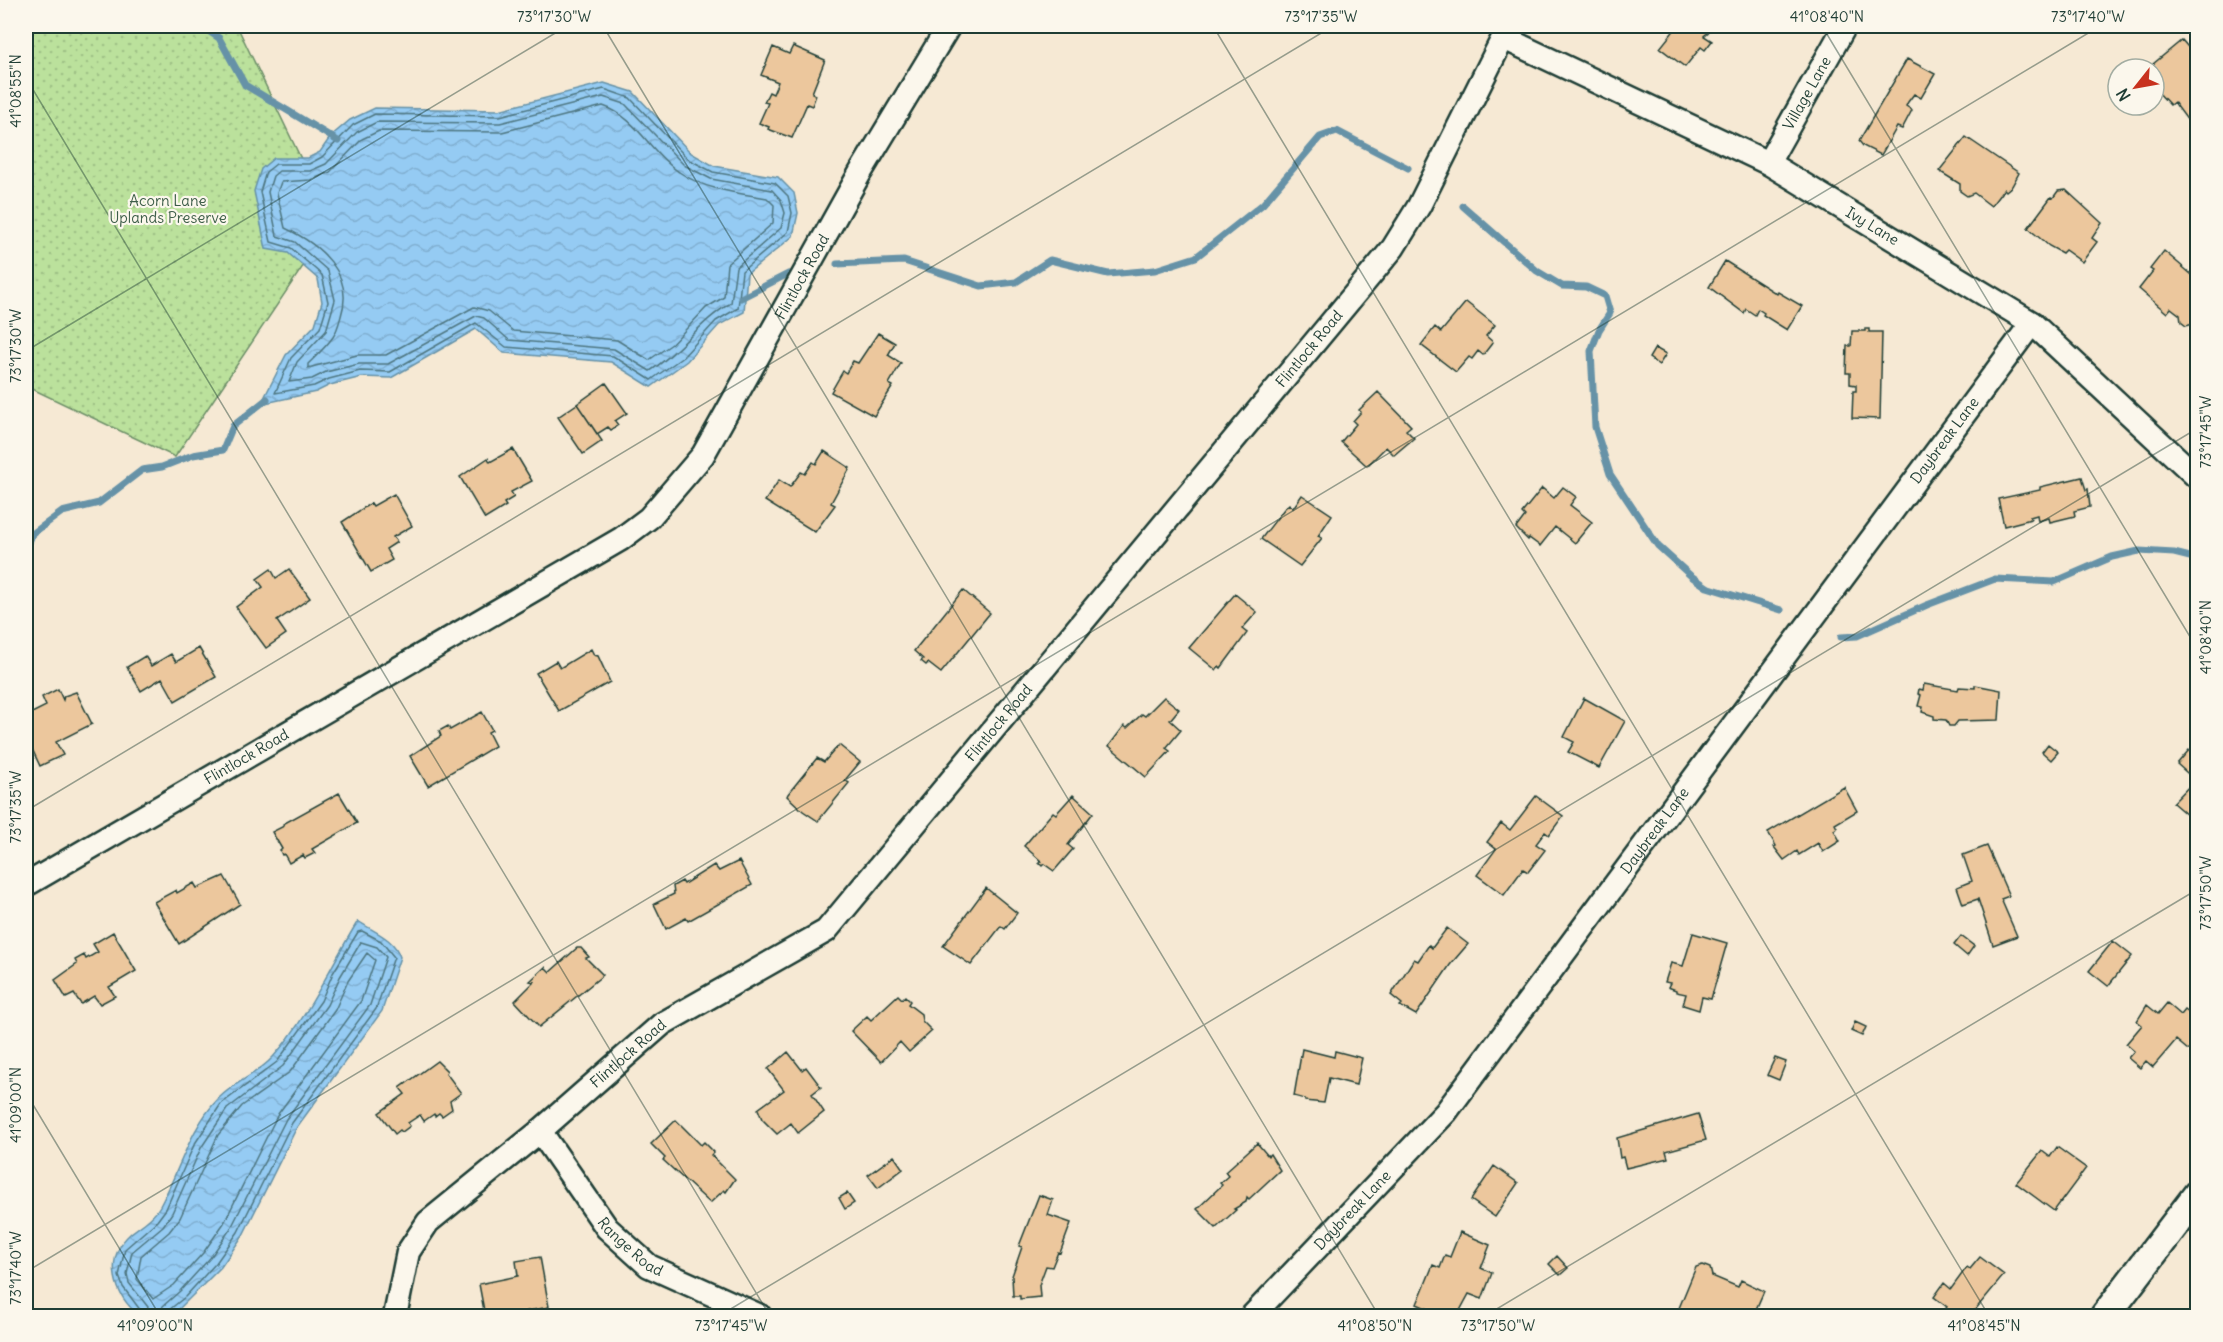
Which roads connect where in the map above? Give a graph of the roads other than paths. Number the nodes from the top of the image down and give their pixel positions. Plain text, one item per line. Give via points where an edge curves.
1 (948, 26) edge
2 (1845, 26) edge
3 (1507, 32) edge
4 (1768, 163) junction
5 (2032, 323) junction
6 (2198, 478) edge
7 (26, 885) edge
8 (540, 1131) junction
9 (2198, 1194) edge
10 (395, 1317) edge
11 (760, 1317) edge
12 (1252, 1317) edge
13 (2105, 1317) edge

1 - 7 street, Flintlock Road via 860,173 703,455 649,518 621,539
2 - 4 street, Village Lane
3 - 4 street, Ivy Lane
3 - 8 street, Flintlock Road via 1419,206 1393,248 826,931 663,1024
4 - 5 street, Ivy Lane
5 - 6 street, Ivy Lane
5 - 12 street, Daybreak Lane via 1446,1112
8 - 10 street, Flintlock Road via 428,1222 408,1252
8 - 11 street, Range Road via 607,1228 649,1266
9 - 13 street

